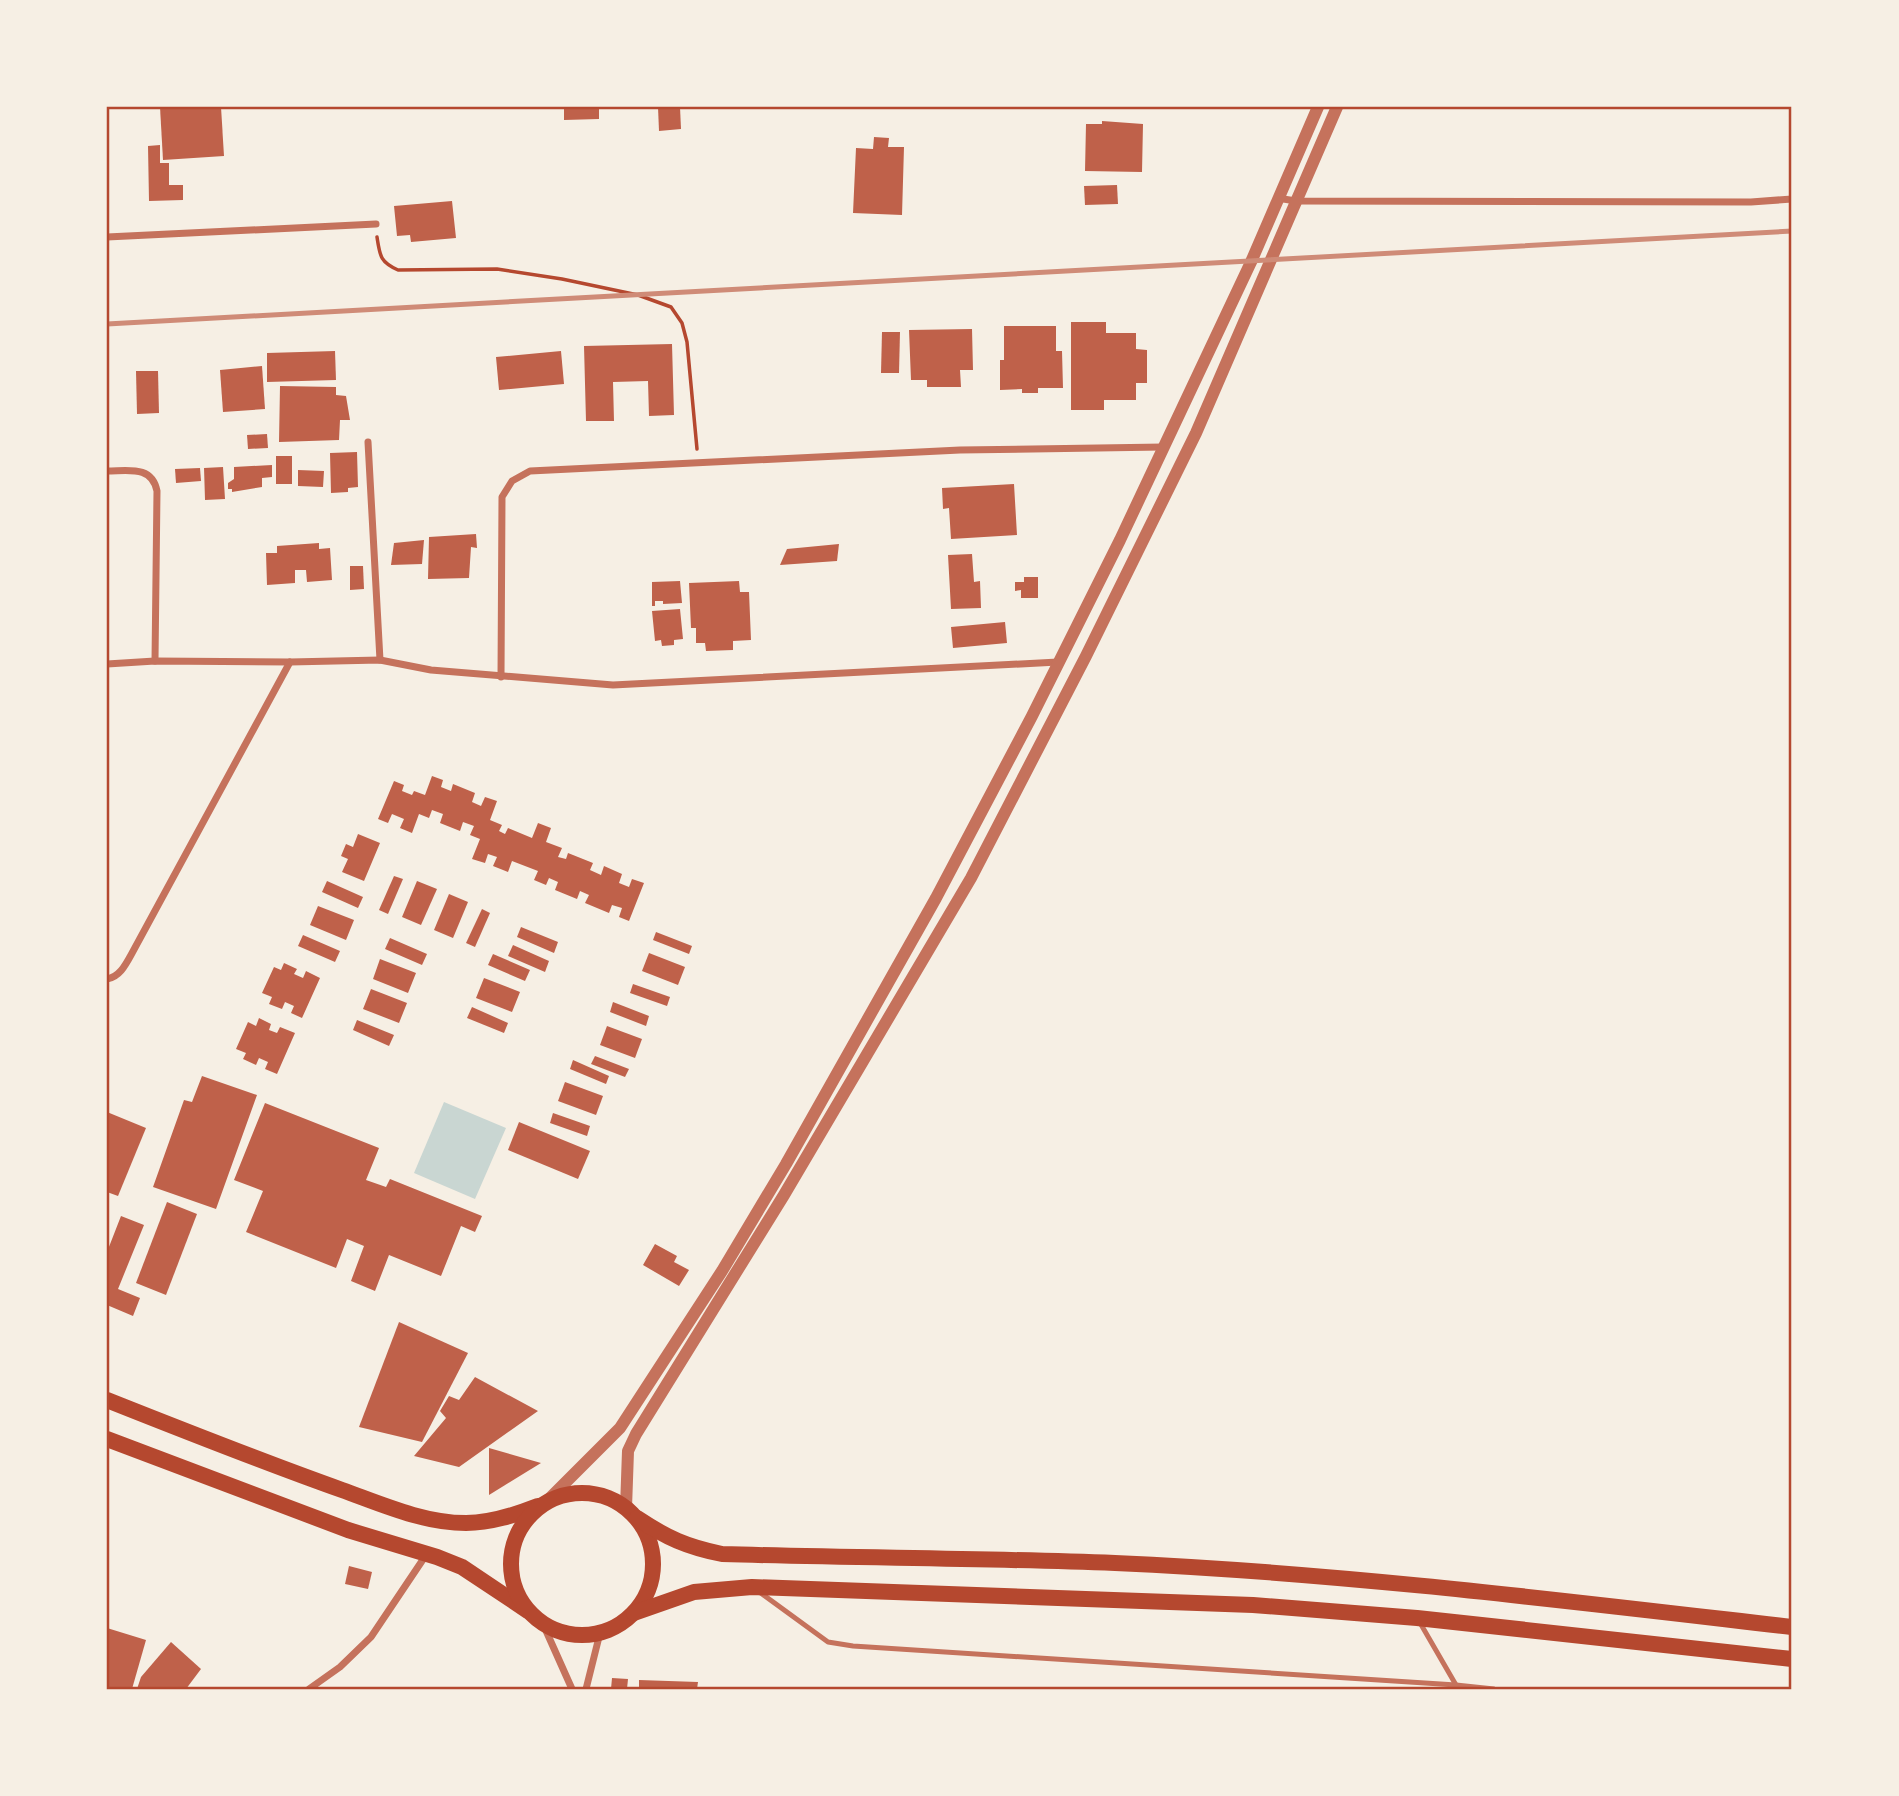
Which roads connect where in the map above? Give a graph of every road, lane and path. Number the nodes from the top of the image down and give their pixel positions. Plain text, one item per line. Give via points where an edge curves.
1 (1318, 107) edge
2 (1338, 107) edge
3 (1277, 198) junction
4 (1792, 199) edge
5 (1296, 201) junction
6 (376, 224) joint
7 (107, 237) edge
8 (368, 443) dead end
9 (1164, 447) junction
10 (698, 462) junction
11 (107, 471) edge
12 (380, 660) junction
13 (155, 661) junction
14 (290, 662) junction
15 (1059, 662) junction
16 (107, 664) edge
17 (501, 677) junction
18 (107, 979) edge
19 (107, 1400) edge
20 (107, 1439) edge
21 (542, 1504) junction
22 (632, 1513) junction
23 (426, 1554) junction
24 (752, 1587) junction
25 (528, 1611) junction
26 (634, 1613) junction
27 (1417, 1618) junction
28 (543, 1624) junction
29 (1792, 1627) edge
30 (600, 1633) junction
31 (1792, 1659) edge
32 (1456, 1685) junction
33 (309, 1689) edge
34 (572, 1689) edge
35 (586, 1689) edge
36 (1494, 1689) edge

1 - 3 street
2 - 5 street
3 - 5 street
3 - 9 street
4 - 5 street
5 - 22 street via 1196,433 971,878 831,1118 636,1434 628,1451
6 - 7 street
6 - 10 path via 379,253 386,265 398,270 497,269 638,295 671,307 687,342
8 - 12 street
9 - 10 street via 960,450
9 - 15 street
10 - 17 street via 530,471 512,481 502,497
11 - 13 street via 148,473 155,480
12 - 14 street
12 - 17 street
13 - 14 street
13 - 16 street
14 - 18 street via 123,970
15 - 17 street via 613,685
15 - 21 street via 936,898 722,1271 620,1428
19 - 21 main road via 279,1468 436,1520 501,1519
20 - 23 main road via 348,1530
21 - 22 main road via 585,1492 605,1496
21 - 25 main road via 522,1524 512,1545 510,1569 515,1592
22 - 26 main road via 650,1541 654,1566 648,1591
22 - 29 main road via 666,1537 722,1554 1116,1563 1264,1573 1595,1603
23 - 25 main road via 462,1567
23 - 33 street via 371,1637
24 - 26 main road via 694,1592
24 - 27 main road via 1253,1605
24 - 32 lane via 828,1642 853,1646
25 - 28 main road
26 - 30 main road
27 - 31 main road
27 - 32 lane
28 - 30 main road via 580,1636
28 - 34 street
30 - 35 street
32 - 36 lane

